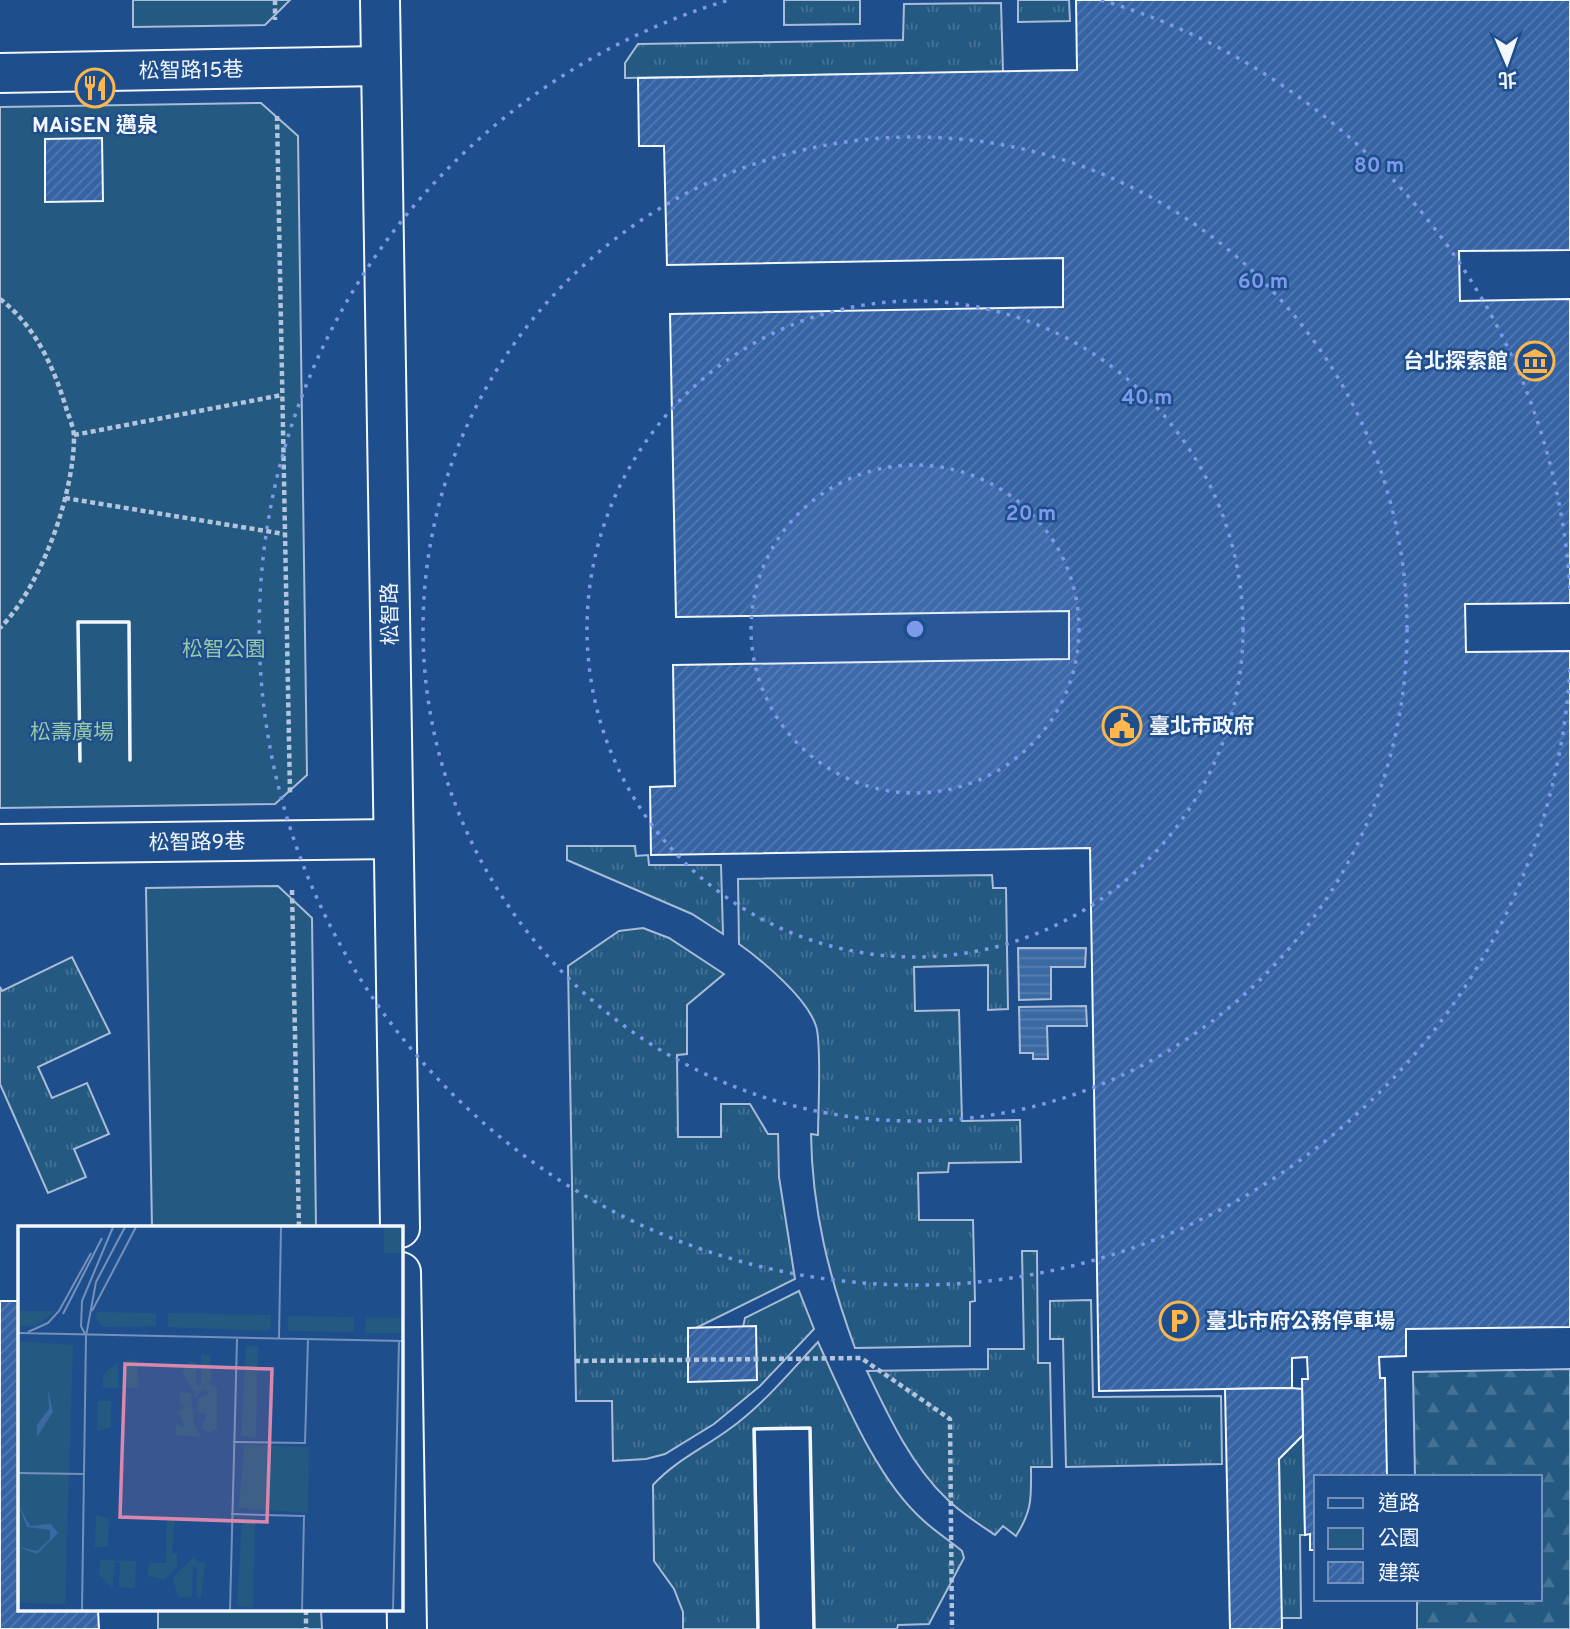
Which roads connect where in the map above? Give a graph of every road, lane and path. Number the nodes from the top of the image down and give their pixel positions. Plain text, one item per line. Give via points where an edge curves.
1 (275, 0) edge
2 (380, 0) edge
3 (381, 66) junction
4 (276, 68) junction
5 (0, 73) edge
6 (0, 299) edge
7 (282, 395) junction
8 (74, 435) junction
9 (65, 498) junction
10 (284, 534) junction
11 (0, 628) edge
12 (393, 839) junction
13 (291, 840) junction
14 (0, 844) edge
15 (299, 1226) edge
16 (400, 1226) edge
17 (402, 1332) edge
18 (575, 1361) dead end
19 (407, 1629) edge
20 (952, 1629) edge

1 - 4 path
2 - 3 street, 松智路
3 - 4 street, 松智路15巷
3 - 12 street, 松智路
4 - 5 street, 松智路15巷
4 - 7 path
6 - 8 path via 14,310 55,368
7 - 8 path
7 - 10 path
8 - 9 path
9 - 10 path
9 - 11 path via 40,569
10 - 13 path
12 - 13 street, 松智路9巷
12 - 16 street, 松智路
13 - 14 street, 松智路9巷
13 - 15 path
17 - 19 street
18 - 20 path via 861,1358 950,1419

